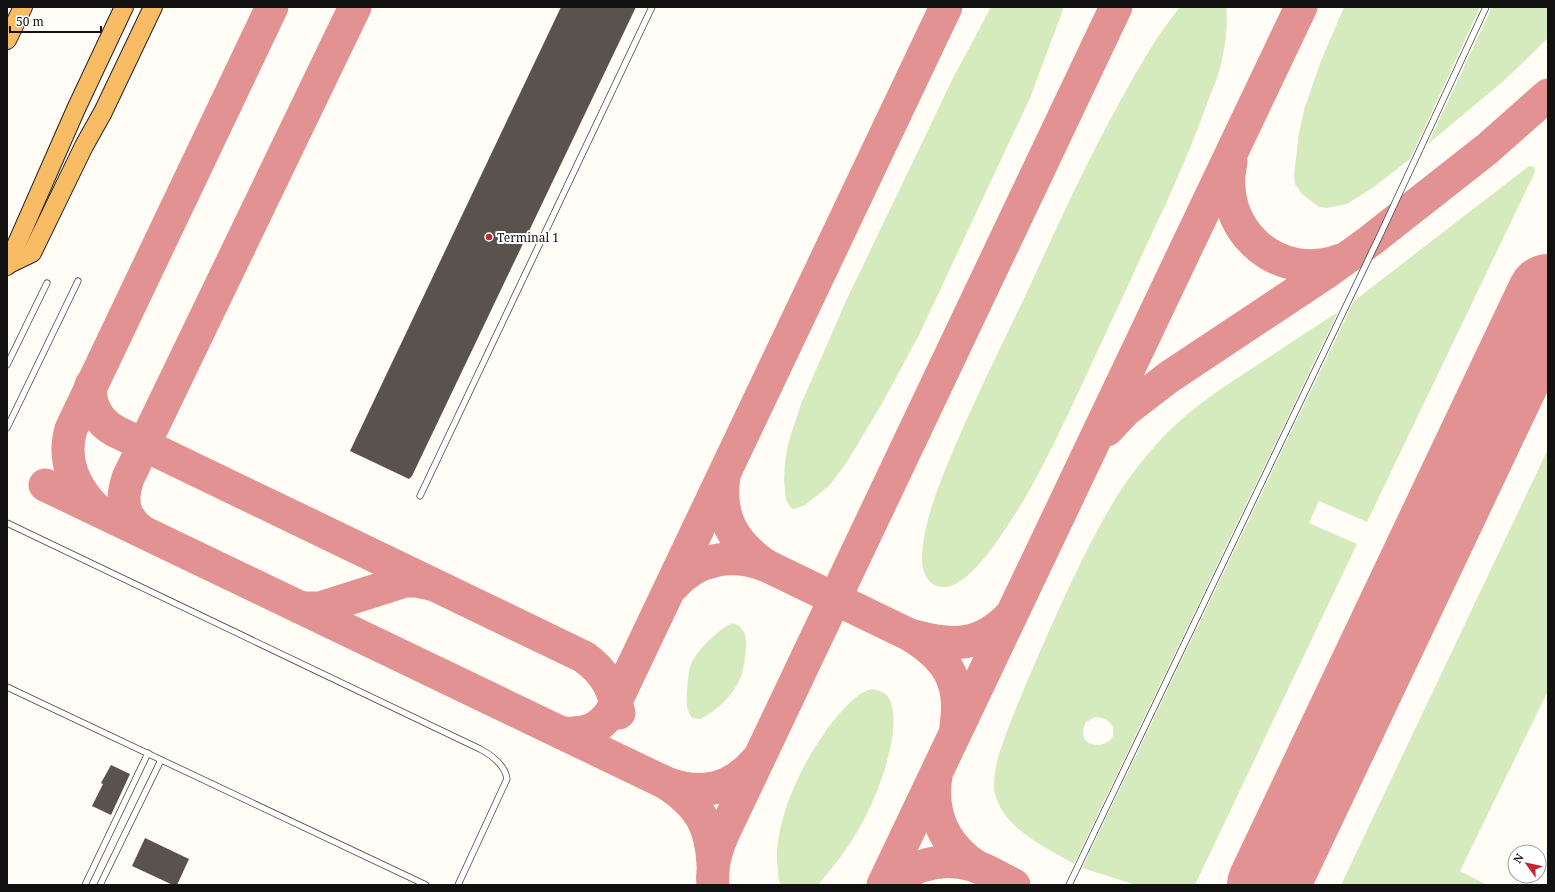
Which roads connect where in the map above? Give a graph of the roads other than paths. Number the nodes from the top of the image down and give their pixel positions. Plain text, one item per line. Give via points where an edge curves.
1 (23, 7) edge
2 (124, 7) edge
3 (154, 7) edge
4 (652, 7) edge
5 (1486, 7) edge
6 (7, 40) edge
7 (7, 265) edge
8 (78, 281) dead end
9 (47, 283) dead end
10 (7, 365) edge
11 (7, 428) edge
12 (420, 496) dead end
13 (7, 523) edge
14 (7, 687) edge
15 (148, 753) junction
16 (161, 760) junction
17 (413, 879) junction
18 (85, 885) edge
19 (100, 885) edge
20 (410, 885) edge
21 (426, 885) edge
22 (458, 885) edge
23 (1069, 885) edge

1 - 6 highway
2 - 7 highway
3 - 7 highway via 32,253
4 - 12 lane
5 - 23 lane via 1381,233
8 - 11 lane
9 - 10 lane
13 - 22 lane via 475,747 494,759 504,769 507,779
14 - 15 lane
15 - 16 lane
15 - 18 lane
16 - 17 lane
16 - 19 lane
17 - 20 lane
17 - 21 lane

